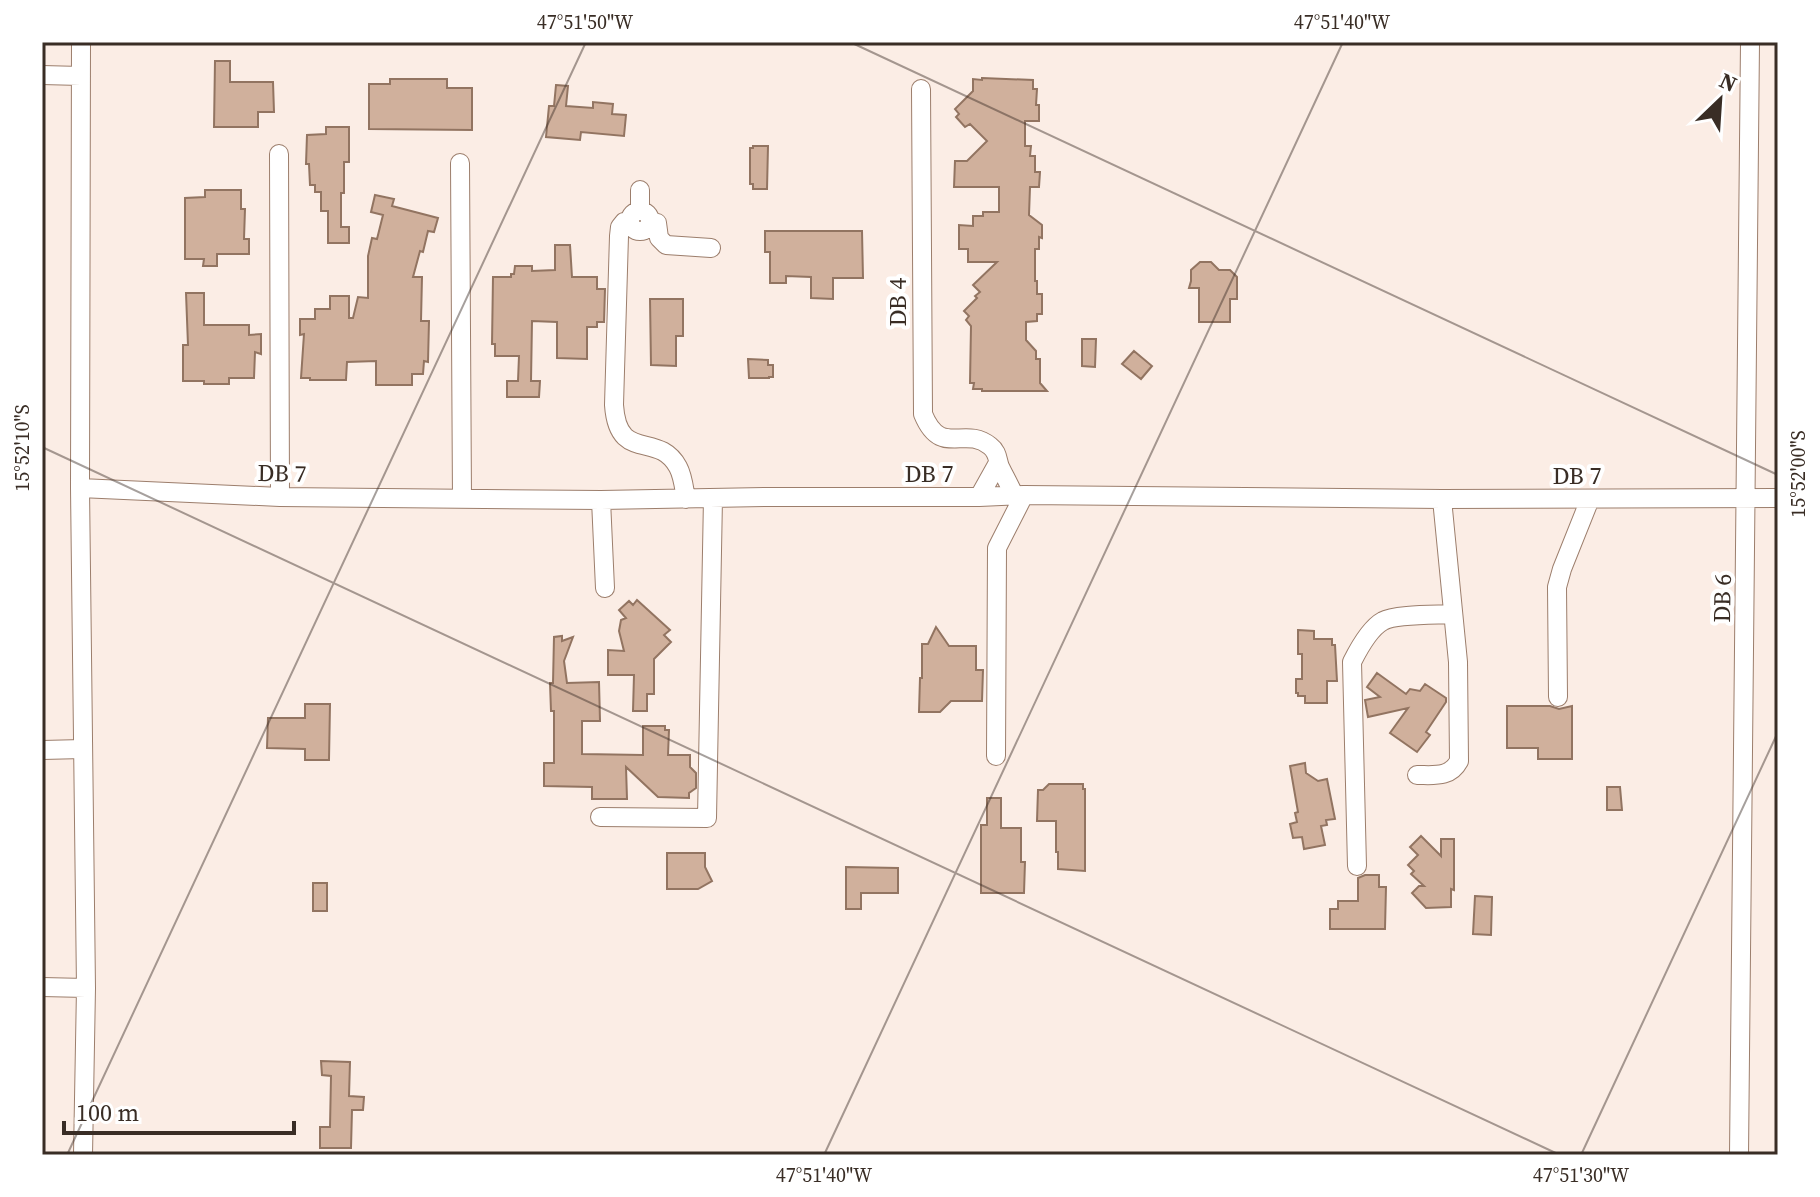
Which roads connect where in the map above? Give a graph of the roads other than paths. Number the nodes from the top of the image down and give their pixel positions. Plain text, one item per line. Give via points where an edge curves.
1 (81, 42) edge
2 (1750, 42) edge
3 (42, 75) edge
4 (81, 76) junction
5 (921, 89) dead end
6 (279, 154) dead end
7 (460, 163) dead end
8 (640, 190) dead end
9 (640, 218) junction
10 (711, 248) dead end
11 (998, 463) junction
12 (80, 488) junction
13 (1019, 495) junction
14 (280, 497) junction
15 (979, 497) junction
16 (1747, 497) junction
17 (713, 498) junction
18 (1778, 498) edge
19 (462, 499) junction
20 (686, 499) junction
21 (1442, 499) junction
22 (1590, 499) junction
23 (601, 500) junction
24 (605, 588) dead end
25 (1453, 614) junction
26 (1558, 697) dead end
27 (83, 749) junction
28 (42, 750) edge
29 (996, 756) dead end
30 (1417, 775) dead end
31 (600, 817) dead end
32 (1357, 866) dead end
33 (42, 987) edge
34 (86, 988) junction
35 (83, 1155) edge
36 (1739, 1155) edge

1 - 4 street
2 - 16 street, DB 6
3 - 4 street
4 - 12 street
5 - 11 street, DB 4 via 923,414 932,433 982,441 993,448
6 - 14 street
7 - 19 street
8 - 9 street
9 - 10 street via 657,223 666,245
9 - 20 street via 620,227 615,422 633,443 655,447 674,461
11 - 13 street, DB 4
11 - 15 street
12 - 14 street, DB 7
12 - 27 street
13 - 15 street, DB 7
13 - 21 street, DB 7
13 - 29 street via 997,548
14 - 19 street, DB 7
15 - 17 street, DB 7
16 - 18 street, DB 7
16 - 22 street, DB 7
16 - 36 street, DB 6
17 - 20 street, DB 7
17 - 31 street via 707,818
19 - 23 street, DB 7
20 - 23 street, DB 7
21 - 22 street, DB 7
21 - 25 street
22 - 26 street via 1557,587
23 - 24 street
25 - 30 street via 1459,761 1445,774
25 - 32 street via 1380,622 1352,662
27 - 28 street
27 - 34 street
33 - 34 street
34 - 35 street

